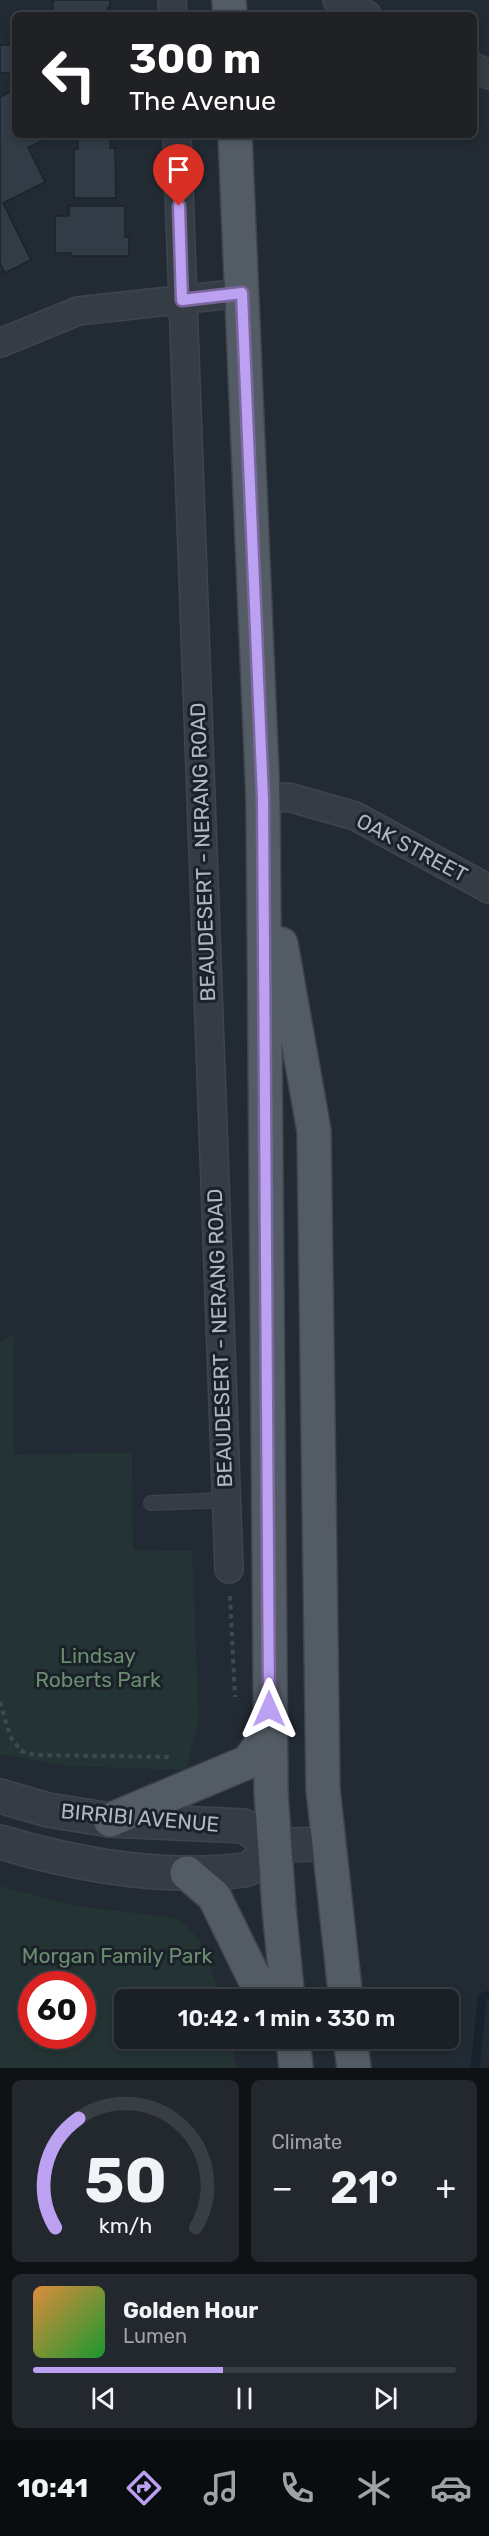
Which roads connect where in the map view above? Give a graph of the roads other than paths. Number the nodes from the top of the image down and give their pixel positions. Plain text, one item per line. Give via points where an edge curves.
1 (337, 0) edge
2 (362, 12) edge
3 (177, 138) edge
4 (235, 138) edge
5 (242, 293) junction
6 (182, 300) junction
7 (0, 344) edge
8 (263, 799) junction
9 (489, 890) edge
10 (226, 1500) junction
11 (151, 1503) dead end
12 (229, 1569) road end
13 (269, 1733) junction
14 (0, 1796) edge
15 (110, 1820) junction
16 (0, 1842) edge
17 (327, 1844) junction
18 (275, 1847) junction
19 (187, 1873) junction
20 (260, 1989) edge
21 (287, 1989) edge
22 (344, 1989) edge
23 (351, 2049) edge
24 (354, 2068) edge

1 - 2 street
3 - 6 street, BEAUDESERT - NERANG ROAD
4 - 5 main road, BEAUDESERT - NERANG ROAD
5 - 6 street
5 - 8 main road, BEAUDESERT - NERANG ROAD
6 - 7 street via 78,311
6 - 10 street, BEAUDESERT - NERANG ROAD
8 - 9 street, OAK STREET via 288,797 355,816
8 - 13 main road, BEAUDESERT - NERANG ROAD
8 - 17 main road, BEAUDESERT - NERANG ROAD via 285,971 314,1131
10 - 11 lane
10 - 12 street, BEAUDESERT - NERANG ROAD
13 - 15 main road via 248,1762
13 - 18 main road, BEAUDESERT - NERANG ROAD
14 - 15 street, BIRRIBI AVENUE via 48,1810
15 - 18 street, BIRRIBI AVENUE via 244,1826
16 - 19 street via 54,1858
17 - 18 street
17 - 22 main road, BEAUDESERT - NERANG ROAD
18 - 19 street via 247,1869
18 - 21 main road, BEAUDESERT - NERANG ROAD
19 - 20 main road via 214,1896
23 - 24 main road

